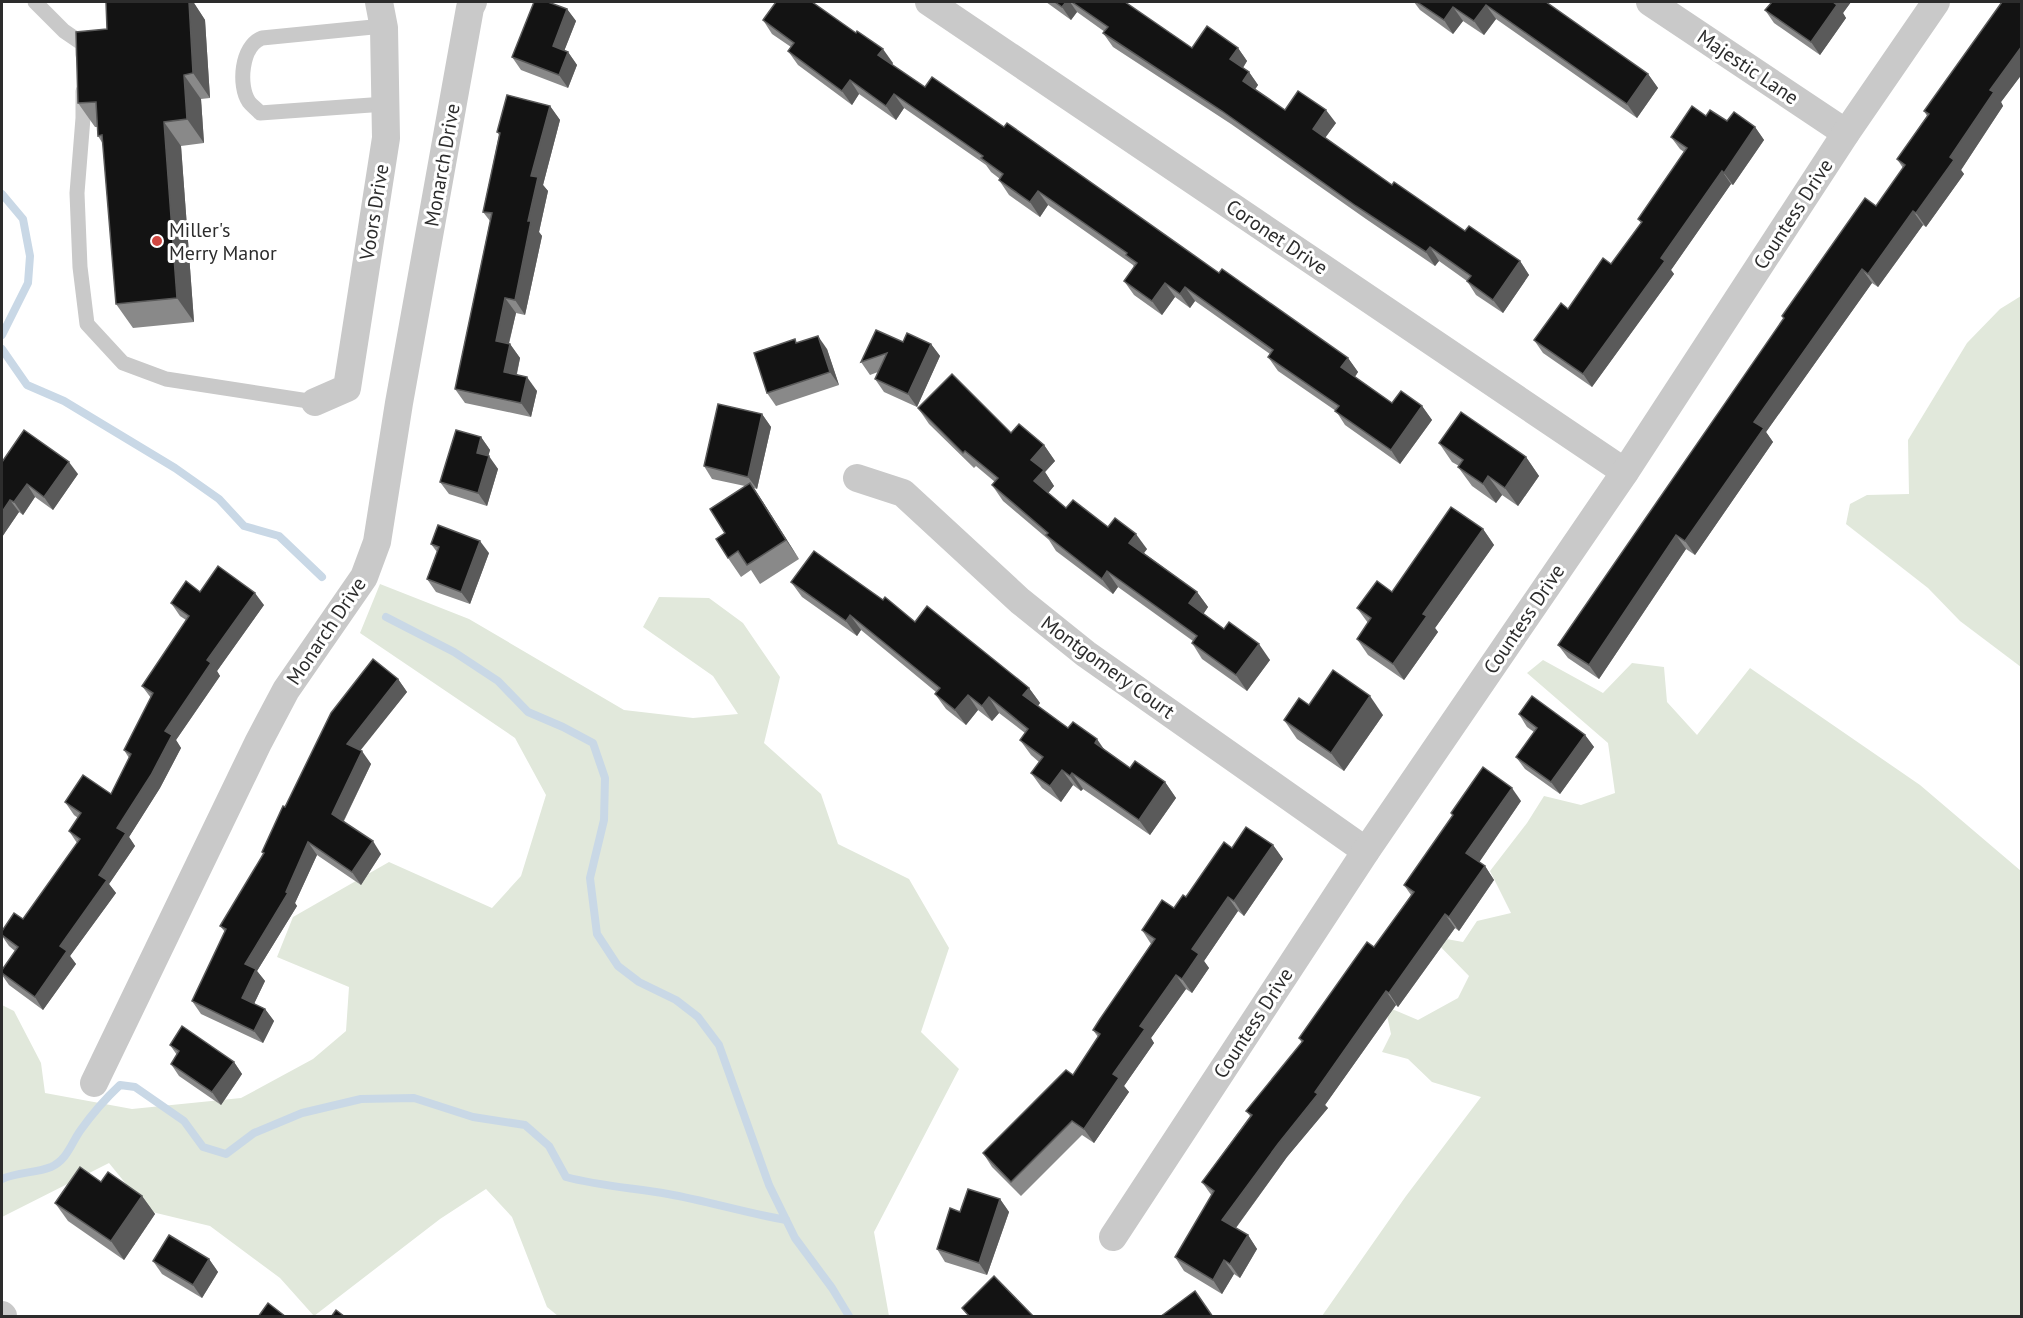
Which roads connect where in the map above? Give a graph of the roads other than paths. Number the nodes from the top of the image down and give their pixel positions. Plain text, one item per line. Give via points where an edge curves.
1 (35, 2) edge
2 (473, 2) edge
3 (929, 2) edge
4 (1650, 2) edge
5 (1936, 2) edge
6 (381, 14) edge
7 (385, 104) junction
8 (1846, 133) junction
9 (315, 402) joint
10 (1625, 472) junction
11 (857, 478) dead end
12 (1366, 851) junction
13 (94, 1083) dead end
14 (1113, 1237) dead end

1 - 9 lane via 83,44 77,193 87,324 123,363 166,380
2 - 13 street, Monarch Drive via 377,542 364,577 286,690 258,743
3 - 10 street, Coronet Drive
4 - 8 street, Majestic Lane
5 - 8 street, Countess Drive
6 - 7 street, Voors Drive
6 - 7 lane via 255,41 247,51 242,75 248,101 260,112
7 - 9 street, Voors Drive via 386,138 346,388
8 - 10 street, Countess Drive
10 - 12 street, Countess Drive
11 - 12 street, Montgomery Court via 903,493 1020,601 1086,654
12 - 14 street, Countess Drive

